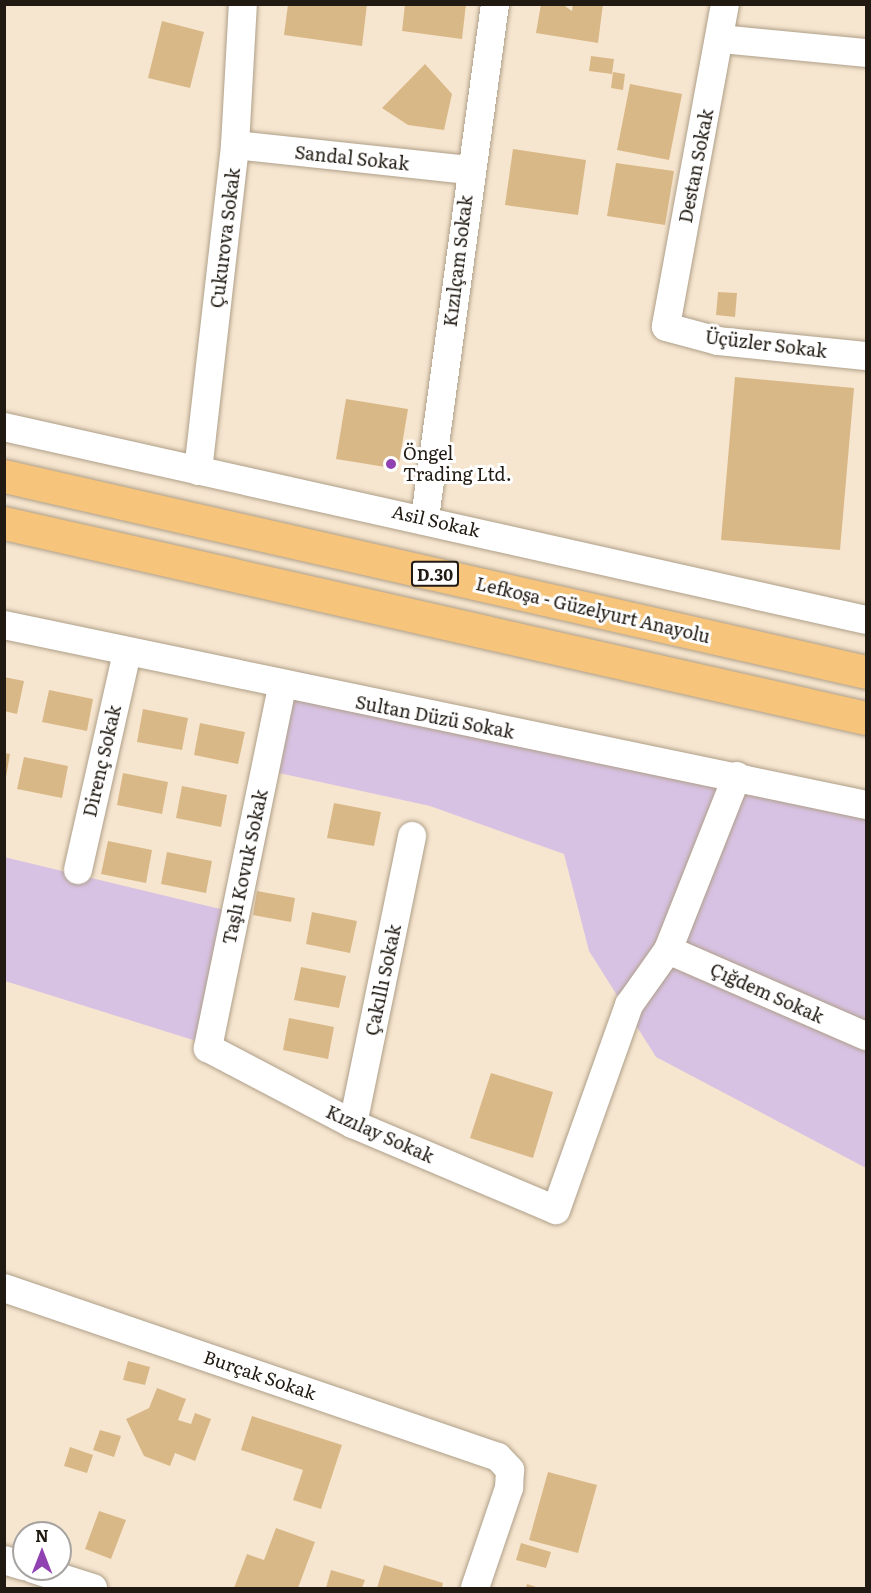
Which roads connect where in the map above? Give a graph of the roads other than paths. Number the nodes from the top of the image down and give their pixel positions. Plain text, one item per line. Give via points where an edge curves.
1 (243, 4) edge
2 (495, 4) edge
3 (725, 4) edge
4 (720, 39) junction
5 (867, 53) edge
6 (235, 146) junction
7 (469, 170) junction
8 (666, 327) joint
9 (867, 356) edge
10 (4, 427) edge
11 (198, 471) junction
12 (4, 476) edge
13 (425, 518) junction
14 (4, 523) edge
15 (867, 620) edge
16 (4, 625) edge
17 (127, 653) junction
18 (867, 672) edge
19 (282, 687) junction
20 (867, 718) edge
21 (736, 776) junction
22 (867, 805) edge
23 (412, 836) dead end
24 (78, 870) dead end
25 (668, 950) junction
26 (867, 1036) edge
27 (208, 1048) joint
28 (353, 1124) junction
29 (4, 1288) edge
30 (71, 1581) edge
31 (93, 1588) edge
32 (475, 1588) edge

1 - 6 street, Çukurova Sokak
2 - 7 street, Kızılçam Sokak
3 - 4 street, Destan Sokak
4 - 5 street
4 - 8 street, Destan Sokak
6 - 7 street, Sandal Sokak
6 - 11 street, Çukurova Sokak
7 - 13 street, Kızılçam Sokak
8 - 9 street, Üçüzler Sokak via 718,341
10 - 11 street, Asil Sokak
11 - 13 street, Asil Sokak
12 - 18 highway, Lefkoşa - Güzelyurt Anayolu / D.30
13 - 15 street, Asil Sokak
14 - 20 highway
16 - 17 street, Sultan Düzü Sokak
17 - 19 street, Sultan Düzü Sokak
17 - 24 street, Direnç Sokak
19 - 21 street, Sultan Düzü Sokak
19 - 27 street, Taşlı Kovuk Sokak
21 - 22 street, Sultan Düzü Sokak
21 - 25 street
23 - 28 street, Çakıllı Sokak
25 - 26 street, Çığdem Sokak
25 - 28 street, Kızılay Sokak via 629,1005 556,1210
27 - 28 street, Kızılay Sokak
29 - 32 street, Burçak Sokak via 498,1457 510,1470
30 - 31 street

